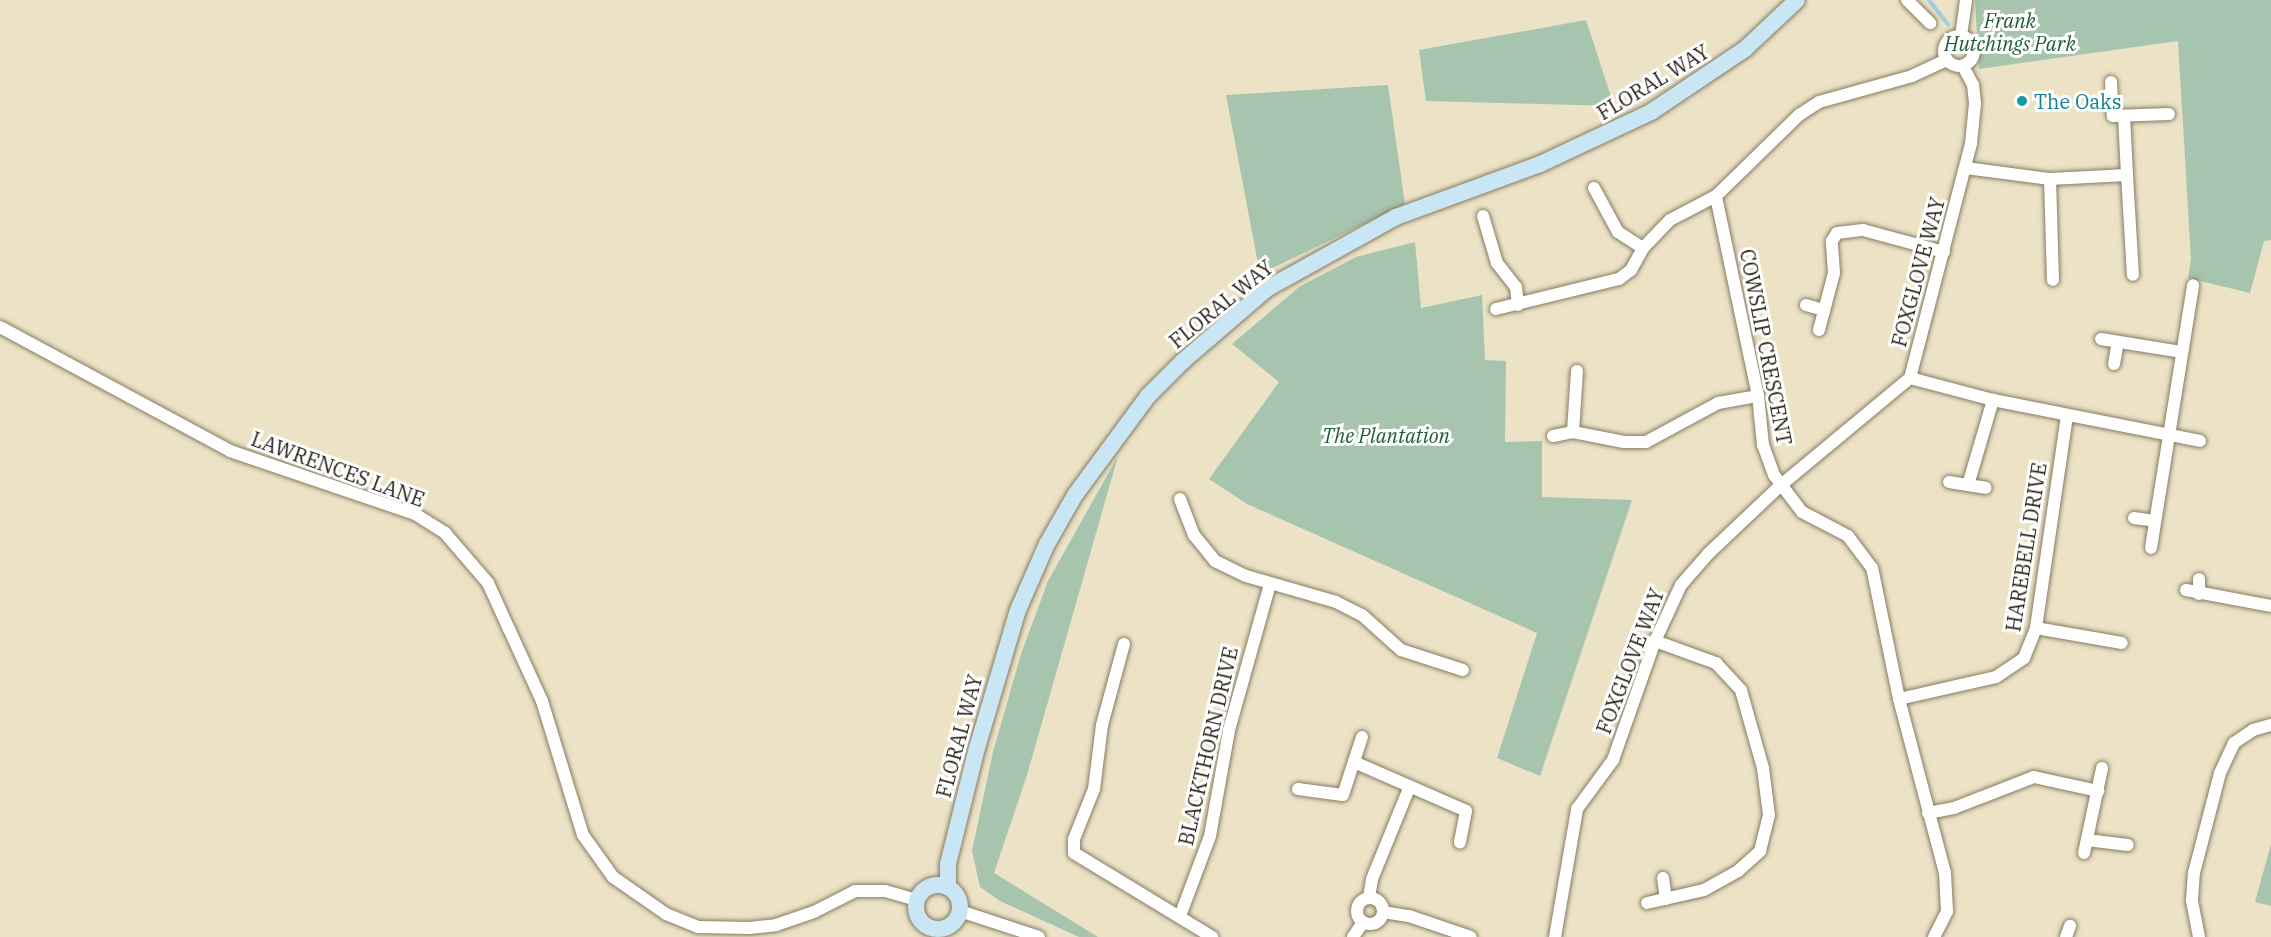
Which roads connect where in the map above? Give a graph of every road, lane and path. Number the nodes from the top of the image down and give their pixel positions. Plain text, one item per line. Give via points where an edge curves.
1 (1797, 0) edge
2 (1907, 0) edge
3 (1966, 0) edge
4 (1930, 23) dead end
5 (1961, 36) junction
6 (1946, 60) junction
7 (1964, 66) junction
8 (2111, 82) dead end
9 (2169, 114) dead end
10 (2124, 116) junction
11 (1966, 168) junction
12 (2127, 175) junction
13 (2050, 179) junction
14 (1594, 188) dead end
15 (1716, 196) junction
16 (1483, 216) dead end
17 (1643, 248) junction
18 (1944, 252) junction
19 (2133, 275) dead end
20 (2053, 280) dead end
21 (2193, 285) dead end
22 (1806, 304) dead end
23 (1518, 305) junction
24 (1496, 309) dead end
25 (1824, 310) junction
26 (0, 327) edge
27 (1819, 330) dead end
28 (2101, 339) dead end
29 (2118, 342) junction
30 (2181, 352) junction
31 (2114, 364) dead end
32 (1577, 371) dead end
33 (1910, 378) junction
34 (1758, 396) junction
35 (1993, 400) junction
36 (2067, 415) junction
37 (1573, 432) junction
38 (2168, 435) junction
39 (1553, 436) dead end
40 (2200, 441) dead end
41 (1949, 482) dead end
42 (1781, 485) junction
43 (1968, 485) junction
44 (1986, 488) dead end
45 (1180, 499) dead end
46 (2134, 518) dead end
47 (2155, 521) junction
48 (2151, 548) dead end
49 (2199, 579) dead end
50 (1270, 584) junction
51 (2186, 590) dead end
52 (2199, 594) junction
53 (2271, 606) edge
54 (2036, 628) junction
55 (1655, 641) junction
56 (2122, 643) dead end
57 (1124, 644) dead end
58 (1463, 670) dead end
59 (1899, 699) junction
60 (2271, 725) edge
61 (1362, 737) dead end
62 (1354, 762) junction
63 (2102, 768) dead end
64 (1410, 786) junction
65 (1298, 789) dead end
66 (2098, 791) junction
67 (1928, 813) junction
68 (2087, 840) junction
69 (1460, 842) dead end
70 (2128, 845) dead end
71 (2085, 854) dead end
72 (1663, 878) dead end
73 (948, 887) junction
74 (1369, 898) junction
75 (1666, 899) junction
76 (917, 900) junction
77 (1647, 903) dead end
78 (960, 911) junction
79 (1383, 912) junction
80 (1180, 916) junction
81 (1363, 922) junction
82 (777, 931) edge
83 (698, 932) edge
84 (932, 933) edge
85 (1039, 937) edge
86 (1212, 937) edge
87 (1353, 937) edge
88 (1472, 937) edge
89 (1555, 937) edge
90 (1934, 937) edge
91 (2199, 937) edge

1 - 73 street, FLORAL WAY via 1745,49 1651,112 1540,164 1396,217 1312,261 1257,296 1155,389 1075,495 1047,544 1018,610 977,748 948,864
2 - 4 street
3 - 5 street
5 - 6 street via 1947,42
5 - 7 street, FOXGLOVE WAY via 1974,48 1971,60
6 - 7 street via 1954,66
6 - 15 street via 1912,76 1819,102 1799,116
7 - 11 street, FOXGLOVE WAY via 1973,85 1975,103
8 - 10 street via 2113,116
9 - 10 street
10 - 12 street
11 - 13 street
11 - 18 street, FOXGLOVE WAY
12 - 13 street
12 - 19 street
13 - 20 street
14 - 17 street via 1618,232
15 - 17 street via 1683,211
15 - 34 street, COWSLIP CRESCENT
16 - 23 street via 1497,263 1516,287
17 - 23 street via 1631,270 1619,279
18 - 25 street via 1863,230 1837,233 1832,241 1834,273
18 - 33 street, FOXGLOVE WAY
21 - 30 street
22 - 25 street
23 - 24 street
25 - 27 street
26 - 83 street, LAWRENCES LANE via 230,451 415,514 446,532 492,592 542,701 583,835 598,860 613,877
28 - 29 street
29 - 30 street
29 - 31 street
30 - 38 street
32 - 37 street
33 - 35 street
33 - 42 street, FOXGLOVE WAY
34 - 37 street via 1718,403 1646,442
34 - 42 street, COWSLIP CRESCENT via 1763,445
35 - 36 street
35 - 43 street
36 - 38 street
36 - 54 street, HAREBELL DRIVE
37 - 39 street
38 - 40 street
38 - 47 street
41 - 43 street
42 - 55 street, FOXGLOVE WAY via 1693,570
42 - 59 street, COWSLIP CRESCENT via 1802,512 1838,529 1866,557
43 - 44 street
45 - 50 street via 1194,535 1215,561
46 - 47 street
47 - 48 street
49 - 52 street
50 - 58 street via 1336,602 1362,615 1401,650
50 - 80 street, BLACKTHORN DRIVE via 1231,720 1210,836
51 - 52 street
52 - 53 street
54 - 56 street
54 - 59 street, HAREBELL DRIVE via 2024,658 2005,674
55 - 75 street via 1716,663 1741,690 1752,718 1769,806 1767,831 1752,861 1704,890
55 - 89 street, FOXGLOVE WAY via 1612,760 1577,809
57 - 80 street via 1102,725 1094,789 1072,846 1080,859
59 - 67 street, COWSLIP CRESCENT
60 - 91 street via 2253,730 2234,743 2220,773 2194,873 2192,900
61 - 62 street
62 - 64 street
62 - 65 street via 1343,795
63 - 66 street
64 - 69 street via 1466,812
64 - 74 street via 1372,879
66 - 67 street via 2034,777 1954,808
66 - 68 street
67 - 90 street, COWSLIP CRESCENT via 1948,900 1944,921
68 - 70 street
68 - 71 street
72 - 75 street
73 - 76 street via 933,885
73 - 78 street via 958,897
74 - 79 street via 1379,902
74 - 81 street via 1358,907
75 - 77 street
76 - 82 street via 885,891 855,891
76 - 84 street via 920,918
78 - 84 street via 954,922
78 - 85 street
79 - 81 street via 1375,923
79 - 88 street via 1409,916
80 - 86 street
81 - 87 street
82 - 83 street

